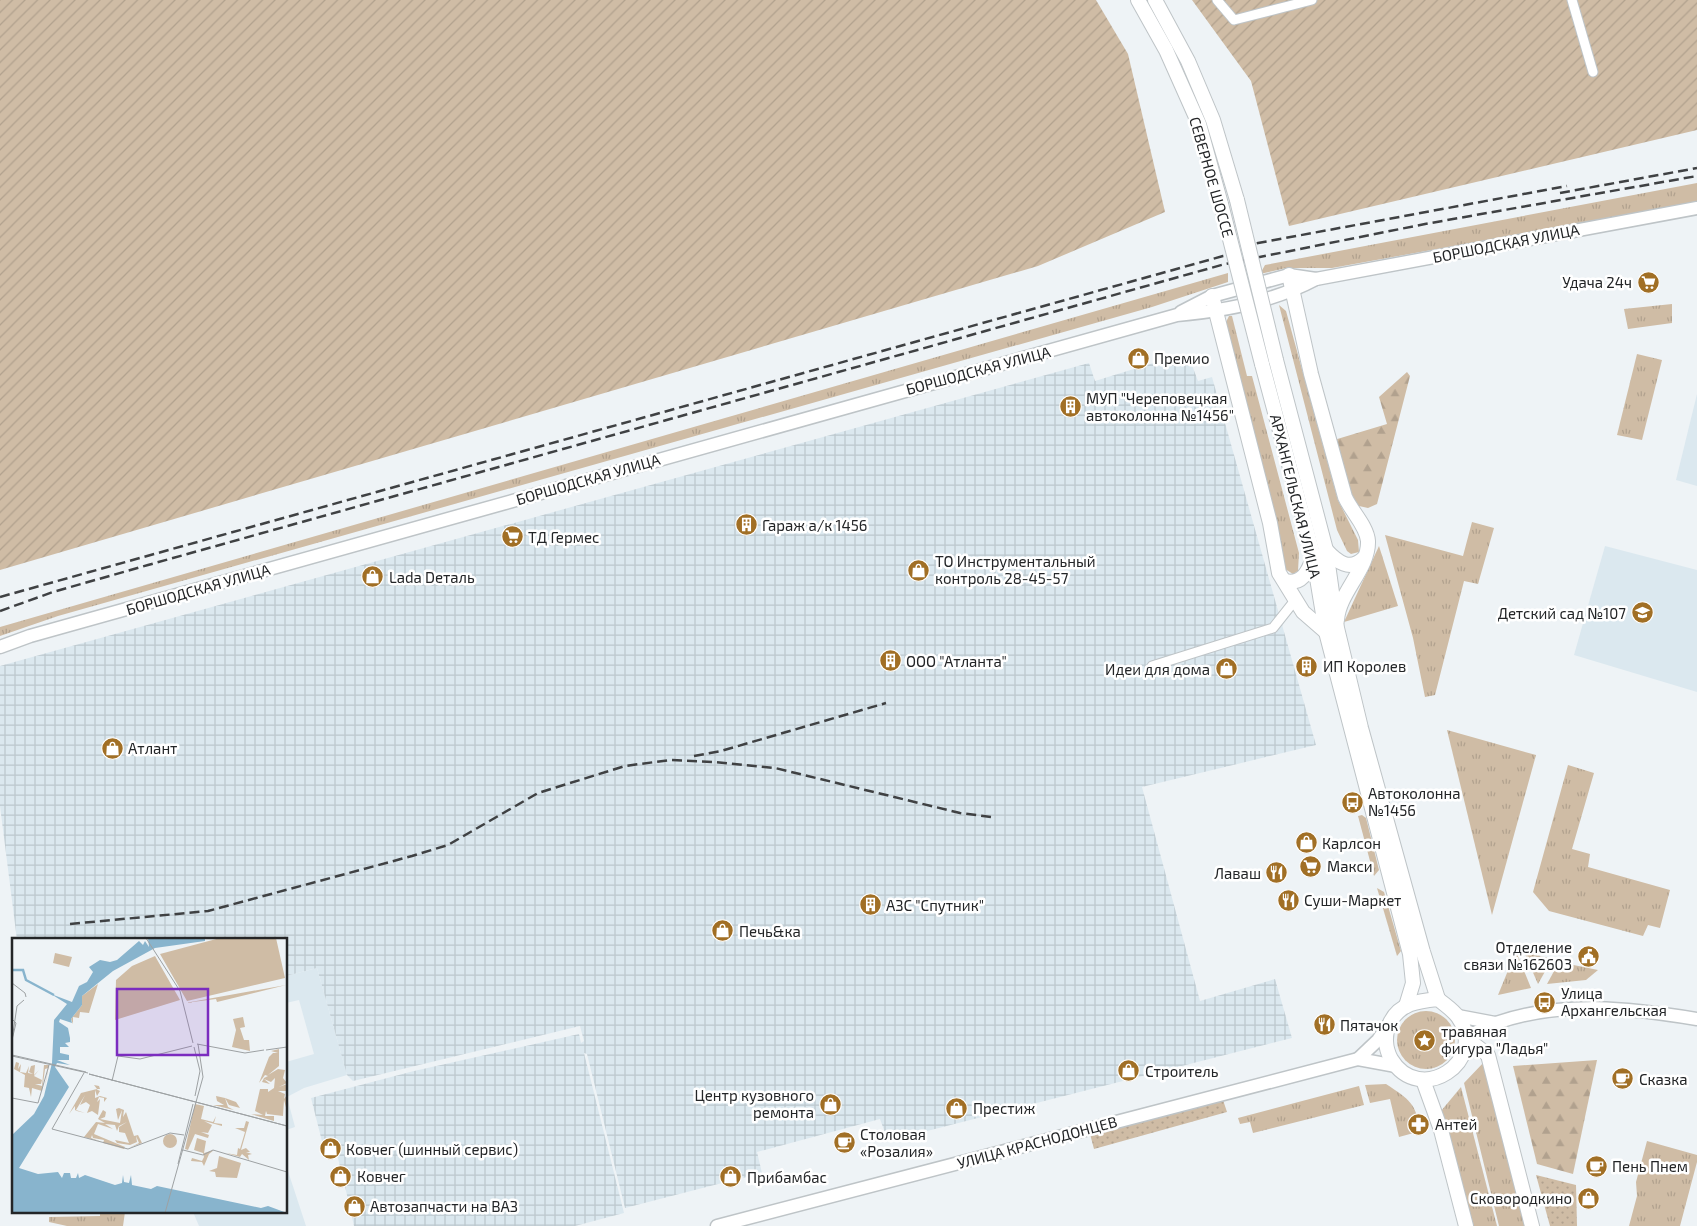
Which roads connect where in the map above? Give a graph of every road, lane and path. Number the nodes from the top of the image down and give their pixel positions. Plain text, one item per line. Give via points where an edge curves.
1 (1138, 0) edge
2 (1155, 0) edge
3 (1217, 0) edge
4 (1312, 0) edge
5 (1572, 0) edge
6 (1593, 72) dead end
7 (1697, 208) edge
8 (1289, 276) junction
9 (1316, 280) junction
10 (1293, 292) junction
11 (1212, 296) junction
12 (1216, 312) junction
13 (1177, 315) junction
14 (1269, 362) junction
15 (1320, 552) junction
16 (1364, 558) junction
17 (1285, 581) junction
18 (1296, 599) junction
19 (1331, 630) junction
20 (0, 647) edge
21 (1152, 666) dead end
22 (1438, 1000) junction
23 (1406, 1006) junction
24 (1458, 1016) junction
25 (1697, 1019) edge
26 (1496, 1023) junction
27 (1389, 1024) junction
28 (1466, 1038) junction
29 (1358, 1059) junction
30 (1396, 1066) junction
31 (1423, 1080) junction
32 (717, 1226) edge
33 (1466, 1226) edge
34 (1532, 1226) edge

1 - 14 main road, СЕВЕРНОЕ ШОССЕ, bridge via 1166,50 1199,124
2 - 14 main road, СЕВЕРНОЕ ШОССЕ, bridge via 1188,61 1213,120 1237,200
3 - 4 street via 1234,20
5 - 6 street
7 - 9 street, БОРШОДСКАЯ УЛИЦА
8 - 9 street, БОРШОДСКАЯ УЛИЦА
8 - 10 main road
8 - 11 street, БОРШОДСКАЯ УЛИЦА
9 - 10 street, БОРШОДСКАЯ УЛИЦА
10 - 12 street, БОРШОДСКАЯ УЛИЦА
10 - 16 main road via 1311,374 1345,497 1368,542
11 - 12 main road
11 - 13 street, БОРШОДСКАЯ УЛИЦА
12 - 13 street, БОРШОДСКАЯ УЛИЦА
12 - 17 main road via 1270,523 1275,558
13 - 20 street, БОРШОДСКАЯ УЛИЦА via 39,633
14 - 15 main road, АРХАНГЕЛЬСКАЯ УЛИЦА
15 - 16 main road via 1347,566
15 - 17 main road via 1306,575 1296,581
15 - 19 main road, АРХАНГЕЛЬСКАЯ УЛИЦА
16 - 19 main road
17 - 18 main road
18 - 19 main road via 1303,612
18 - 21 street via 1273,628
19 - 22 main road, АРХАНГЕЛЬСКАЯ УЛИЦА
19 - 23 main road, АРХАНГЕЛЬСКАЯ УЛИЦА via 1410,954 1413,983
22 - 23 main road via 1417,1001
22 - 24 main road
23 - 27 main road via 1394,1015
24 - 26 street
24 - 28 main road
25 - 26 street via 1598,1007 1546,1011
26 - 28 street
27 - 29 street, УЛИЦА КРАСНОДОНЦЕВ
27 - 30 main road via 1388,1054
28 - 31 main road via 1463,1055 1454,1069 1440,1078
28 - 34 main road via 1488,1055
29 - 30 street, УЛИЦА КРАСНОДОНЦЕВ
29 - 32 street, УЛИЦА КРАСНОДОНЦЕВ
30 - 31 main road via 1408,1076
31 - 33 main road via 1441,1130

